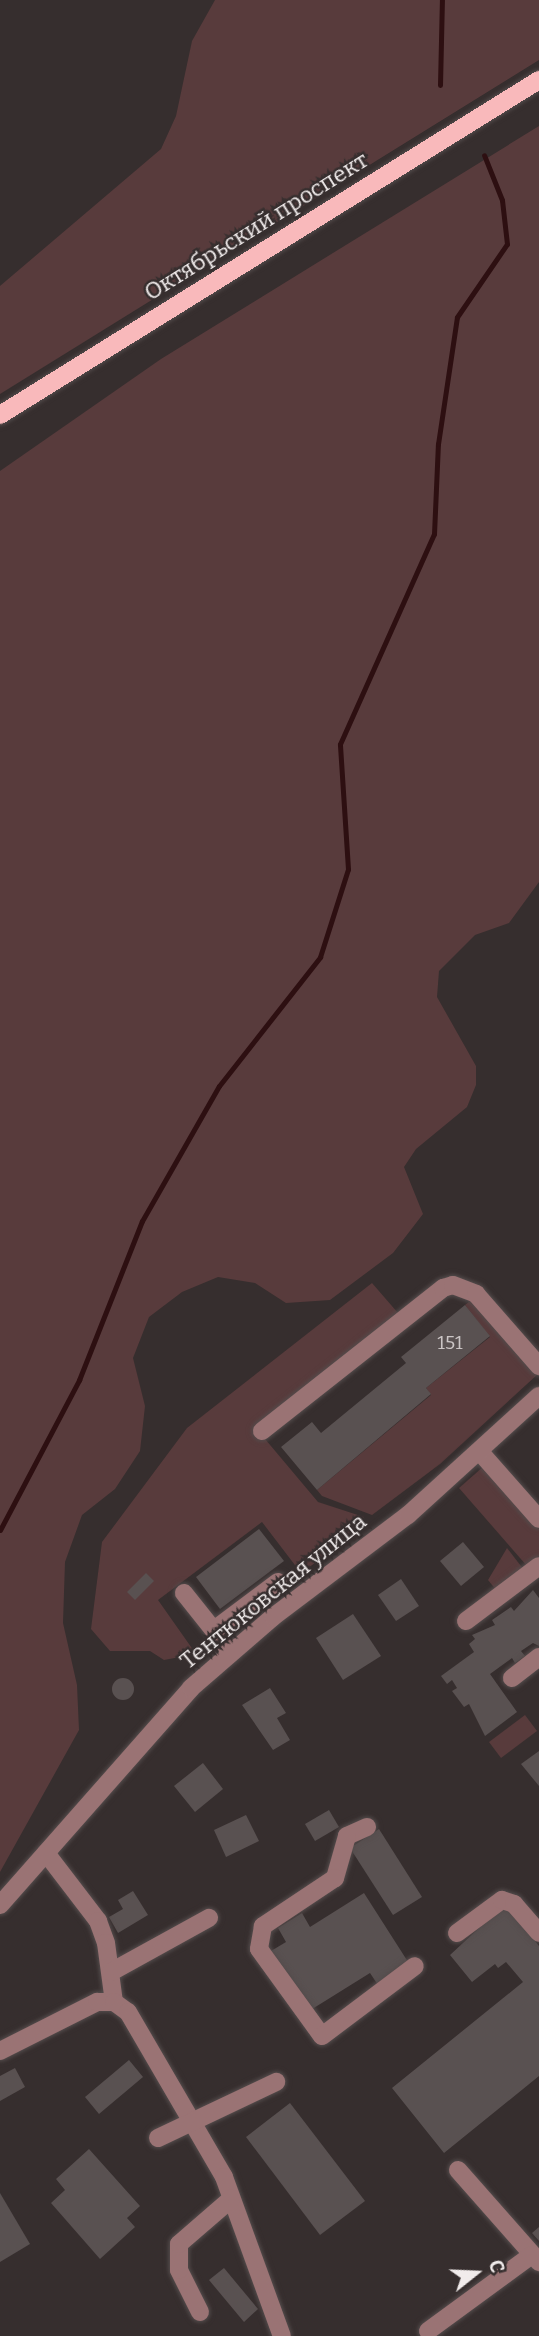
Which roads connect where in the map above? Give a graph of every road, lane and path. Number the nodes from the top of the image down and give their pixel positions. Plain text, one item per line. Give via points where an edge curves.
1 (539, 80) edge
2 (0, 415) edge
3 (539, 1366) edge
4 (539, 1396) edge
5 (262, 1431) dead end
6 (480, 1452) junction
7 (539, 1519) edge
8 (539, 1566) edge
9 (278, 1582) dead end
10 (184, 1593) dead end
11 (466, 1621) dead end
12 (214, 1630) junction
13 (231, 1652) junction
14 (539, 1657) edge
15 (512, 1678) dead end
16 (368, 1827) dead end
17 (46, 1853) junction
18 (0, 1905) edge
19 (209, 1918) dead end
20 (457, 1933) dead end
21 (539, 1933) edge
22 (415, 1966) dead end
23 (111, 1972) junction
24 (114, 2002) junction
25 (0, 2051) edge
26 (276, 2082) dead end
27 (191, 2119) junction
28 (158, 2138) dead end
29 (458, 2169) dead end
30 (231, 2199) junction
31 (536, 2258) edge
32 (200, 2312) dead end
33 (428, 2331) dead end
34 (282, 2336) edge

1 - 2 main road, Октябрьский проспект
3 - 5 street via 476,1294 453,1285 443,1288
4 - 6 street, Тентюковская улица
6 - 7 street
6 - 13 street, Тентюковская улица via 408,1515
8 - 11 street
9 - 12 street
10 - 12 street
12 - 13 street
13 - 17 street, Тентюковская улица via 153,1727
14 - 15 street
16 - 22 street via 347,1836 335,1878 262,1926 259,1949 321,2039
17 - 18 street, Тентюковская улица
17 - 23 street via 98,1921
19 - 23 street
20 - 21 street via 502,1900 514,1904
23 - 24 street
24 - 25 street via 80,2008
24 - 27 street via 128,2012
26 - 27 street
27 - 28 street
27 - 30 street via 209,2144
29 - 31 street
30 - 32 street via 179,2244 179,2270
30 - 34 street
31 - 33 street

